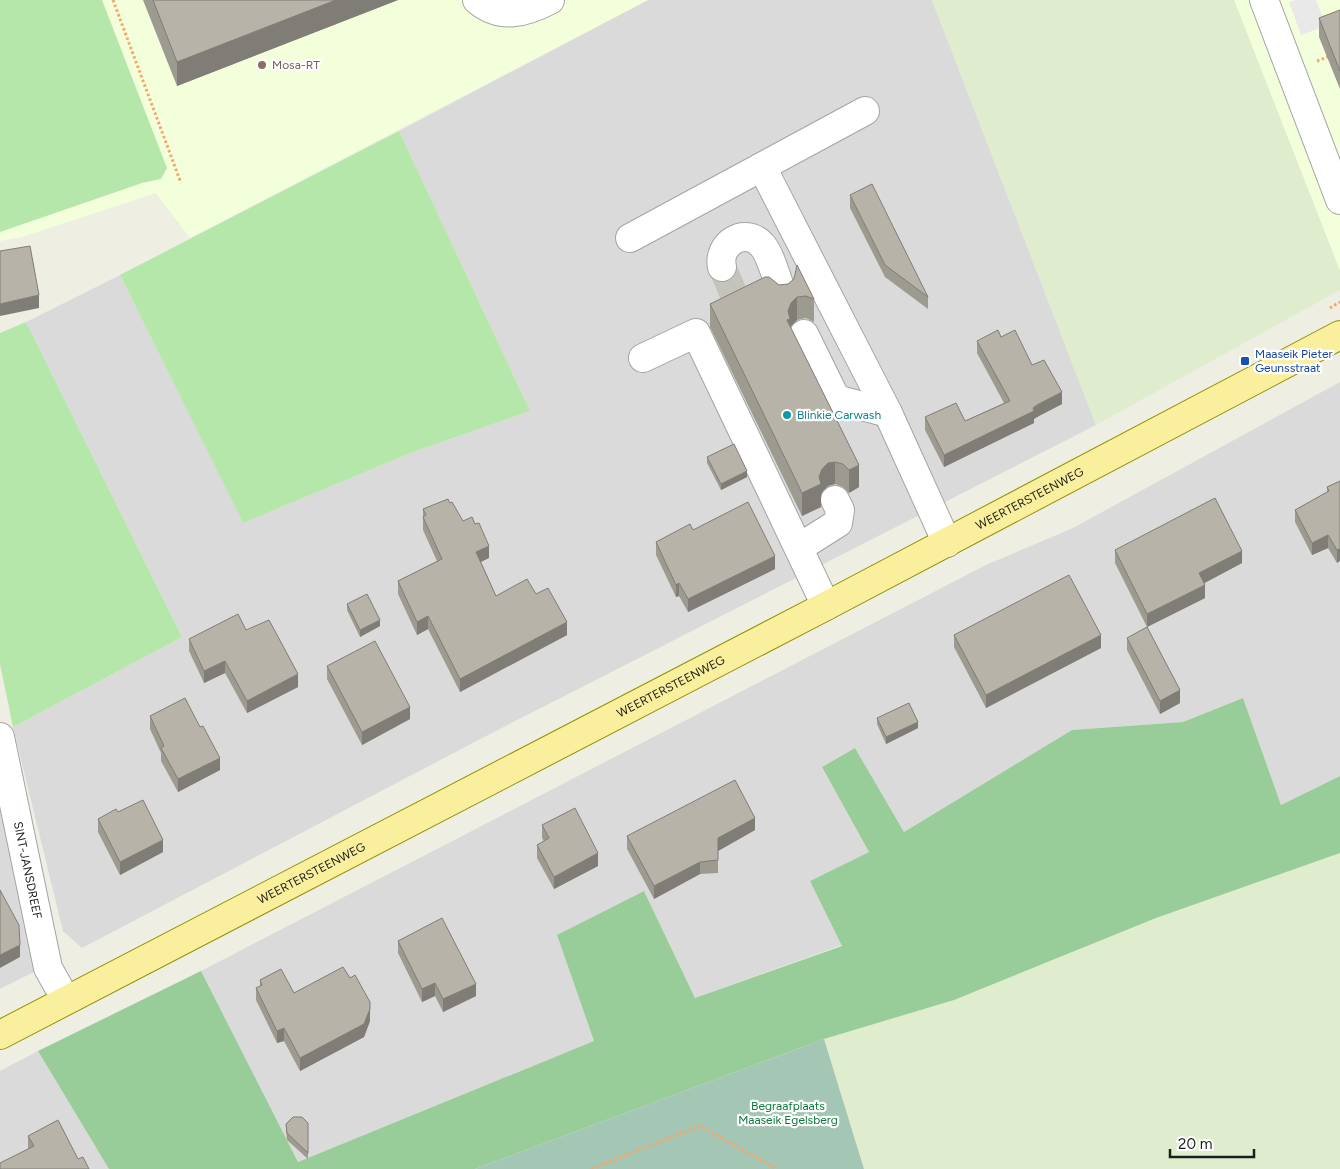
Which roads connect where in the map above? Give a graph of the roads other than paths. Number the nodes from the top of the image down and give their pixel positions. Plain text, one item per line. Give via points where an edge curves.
1 (477, 0) edge
2 (550, 0) edge
3 (1264, 0) edge
4 (866, 111) dead end
5 (762, 167) junction
6 (1340, 200) edge
7 (630, 238) dead end
8 (722, 267) tunnel mouth
9 (782, 292) edge
10 (804, 334) dead end
11 (1340, 335) edge
12 (643, 358) dead end
13 (888, 413) junction
14 (836, 500) dead end
15 (947, 543) junction
16 (800, 547) junction
17 (826, 606) junction
18 (0, 737) edge
19 (66, 1000) junction
20 (0, 1035) edge

1 - 2 street via 501,13 518,13
3 - 6 street
4 - 5 street
5 - 7 street
5 - 13 street
8 - 9 street via 721,255 728,244 739,238 755,240 764,247
10 - 13 street via 836,399
11 - 15 main road, WEERTERSTEENWEG
12 - 16 street via 696,333
13 - 15 street
14 - 16 street via 840,510 838,523
15 - 17 main road, WEERTERSTEENWEG
16 - 17 street
17 - 19 main road, WEERTERSTEENWEG
18 - 19 street, SINT-JANSDREEF via 48,968
19 - 20 main road, WEERTERSTEENWEG

